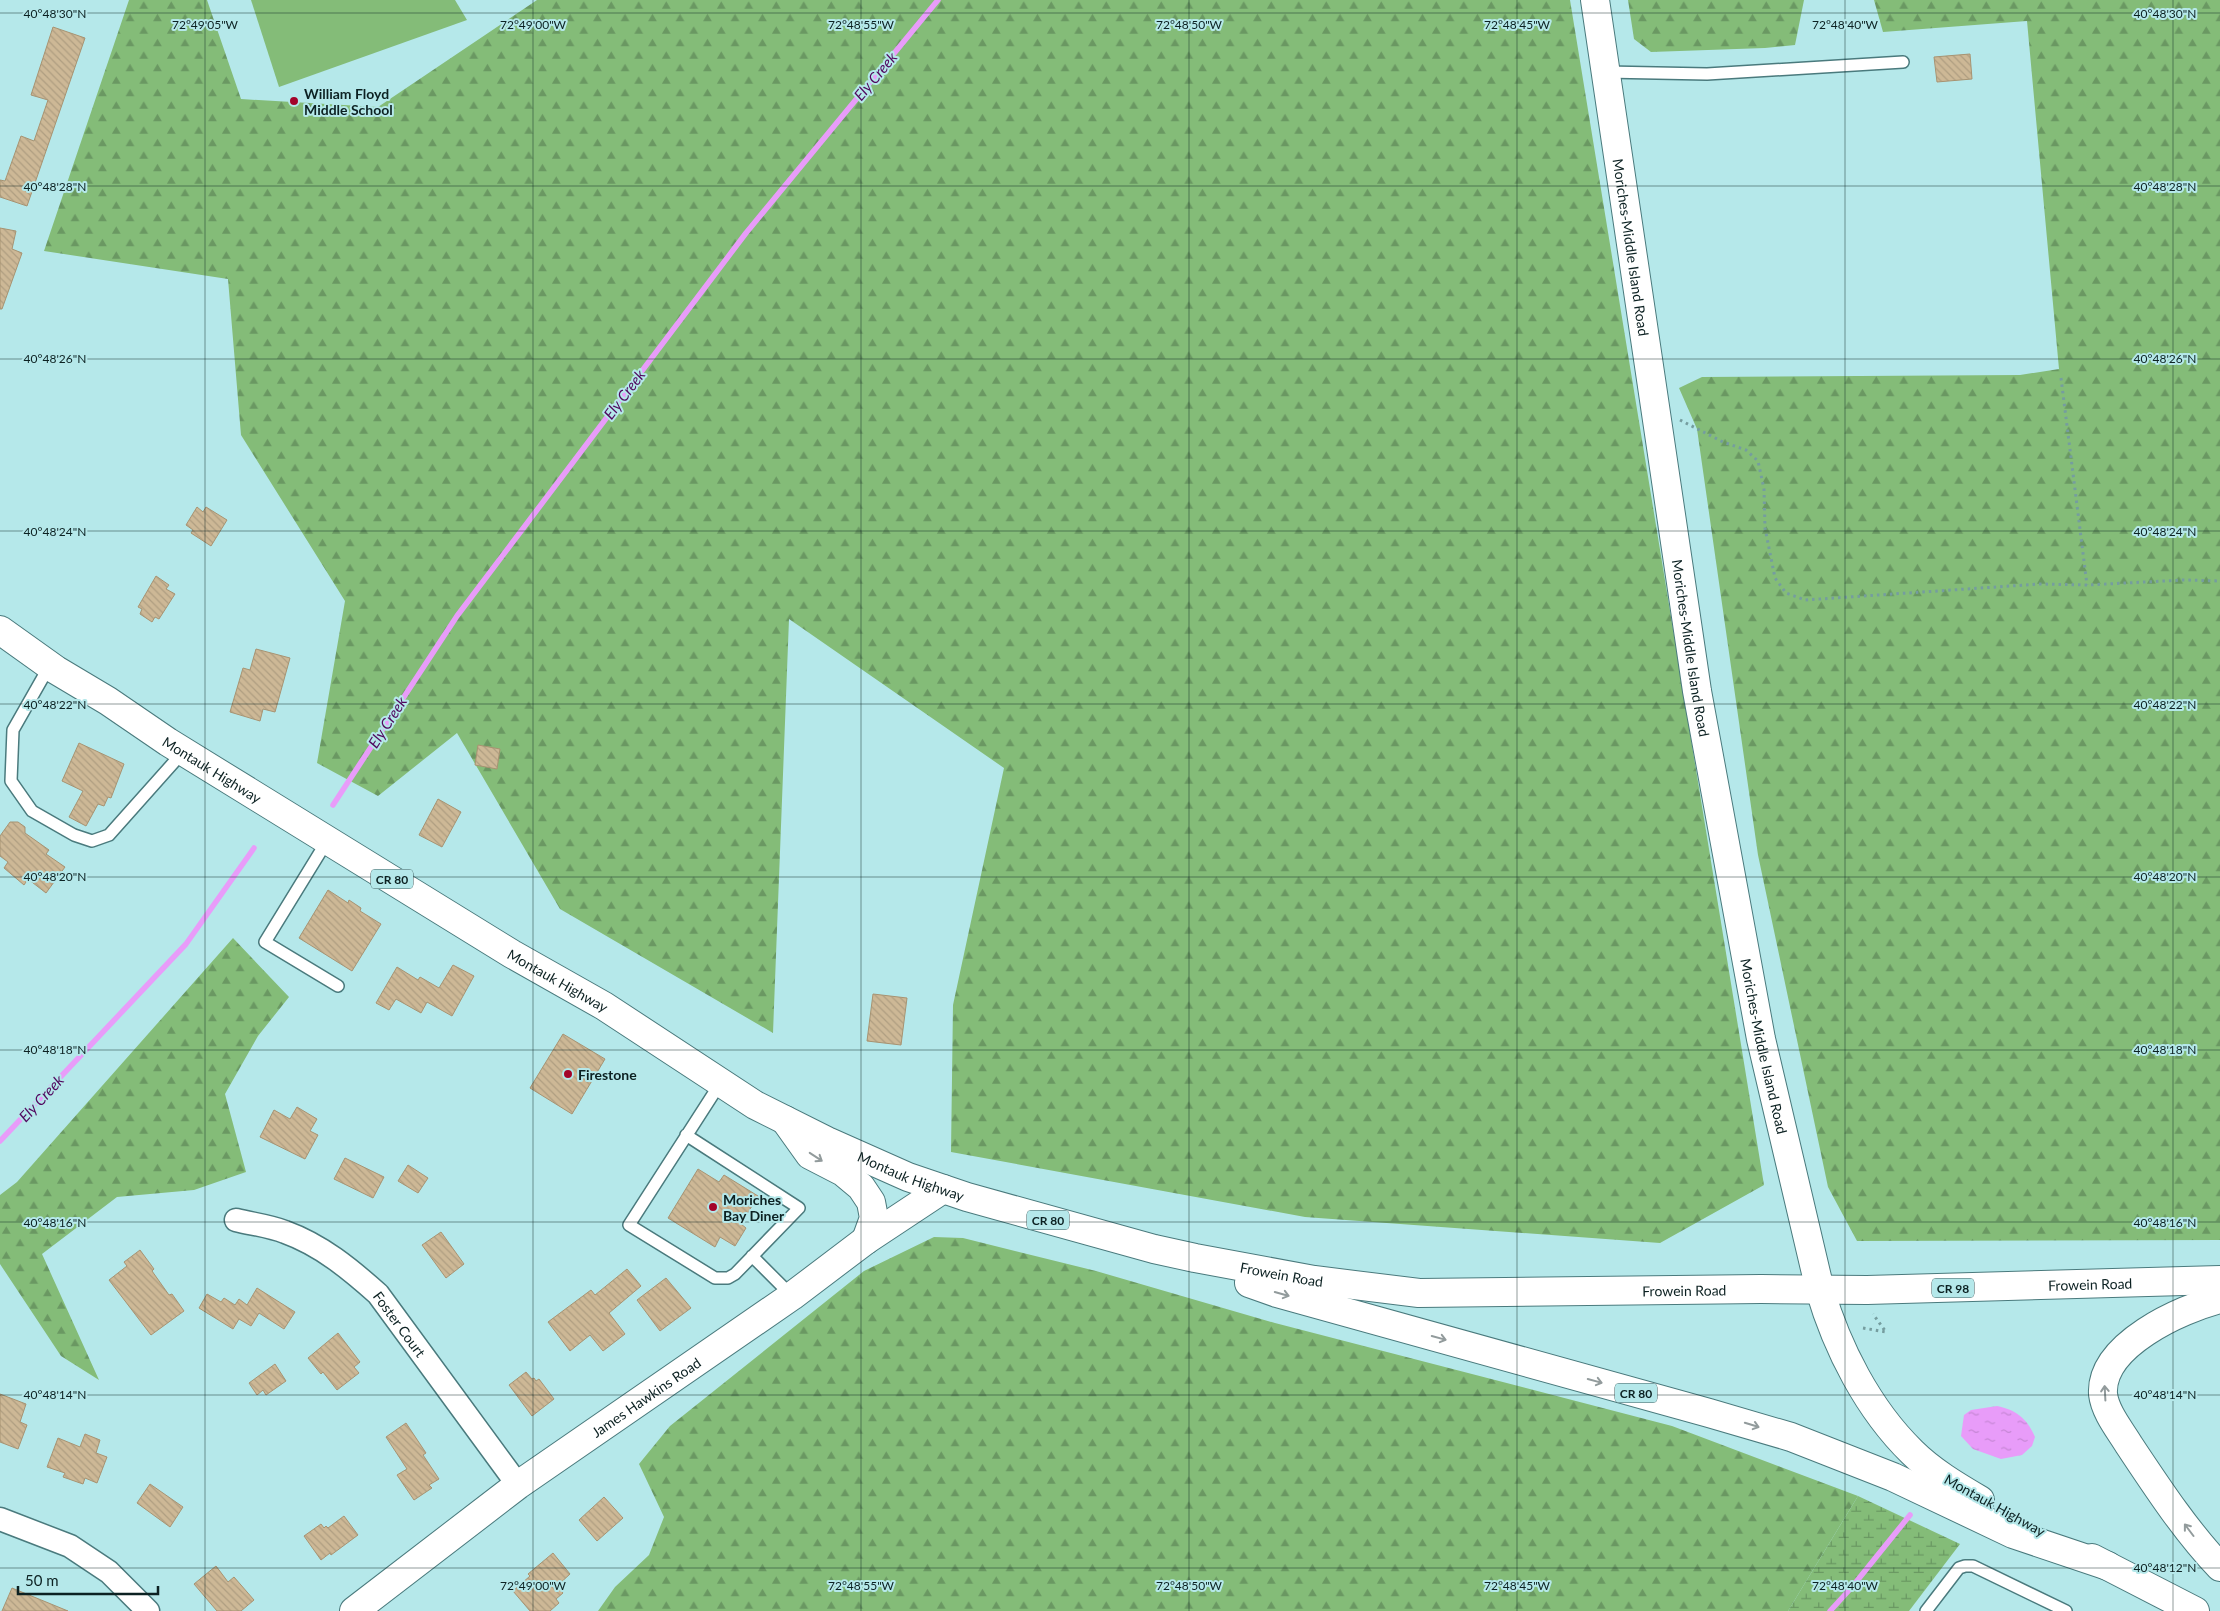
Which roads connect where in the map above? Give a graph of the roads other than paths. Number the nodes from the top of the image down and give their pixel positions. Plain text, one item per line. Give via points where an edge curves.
1 (1595, 0) edge
2 (1903, 62) dead end
3 (1606, 72) junction
4 (0, 630) edge
5 (50, 665) junction
6 (183, 752) junction
7 (327, 841) junction
8 (338, 986) dead end
9 (721, 1082) junction
10 (785, 1120) junction
11 (686, 1135) junction
12 (943, 1189) junction
13 (236, 1220) dead end
14 (866, 1240) junction
15 (1154, 1249) junction
16 (752, 1256) junction
17 (2220, 1280) edge
18 (1820, 1290) junction
19 (792, 1296) junction
20 (2220, 1299) edge
21 (518, 1485) junction
22 (0, 1518) edge
23 (2108, 1566) junction
24 (2220, 1567) edge
25 (2181, 1607) edge
26 (148, 1611) edge
27 (354, 1611) edge
28 (1926, 1611) edge
29 (2066, 1611) edge

1 - 3 main road, Moriches-Middle Island Road
2 - 3 lane via 1707,74
3 - 18 main road, Moriches-Middle Island Road via 1676,554 1733,897 1771,1085
4 - 5 main road, Montauk Highway / CR 80
5 - 6 main road, Montauk Highway / CR 80
5 - 6 lane via 13,730 10,781 32,811 74,835 92,841 109,835
6 - 7 main road, Montauk Highway / CR 80
7 - 8 lane via 265,942
7 - 9 main road, Montauk Highway / CR 80 via 604,1006
9 - 10 main road, Montauk Highway / CR 80
9 - 11 lane
10 - 12 main road, Montauk Highway / CR 80 via 908,1177
10 -> 14 main road via 810,1155 842,1172 860,1187 871,1202 874,1218
11 - 16 lane via 799,1208
11 - 16 lane via 629,1226 716,1278 728,1278
12 - 14 main road, James Hawkins Road
12 - 15 main road, Montauk Highway / CR 80
13 - 21 street, Foster Court via 285,1232 326,1252 378,1294
14 - 19 main road, James Hawkins Road
15 - 18 main road, Frowein Road / CR 80 via 1272,1273 1419,1293
15 -> 23 main road, CR 80 via 1277,1293 1791,1437 1900,1480 2013,1534
16 - 19 lane
17 - 18 main road, Frowein Road / CR 98
18 - 23 main road, Montauk Highway / CR 80 via 1835,1333 1857,1377 1884,1419 1913,1453 1971,1494
19 - 21 main road, James Hawkins Road
24 -> 20 main road via 2150,1476 2115,1423 2103,1395 2110,1367 2134,1340 2174,1315
21 - 27 main road, James Hawkins Road
22 - 26 street via 70,1546 108,1572
23 - 25 main road, Montauk Highway / CR 80
28 - 29 lane via 1959,1568 1965,1566 1973,1566

